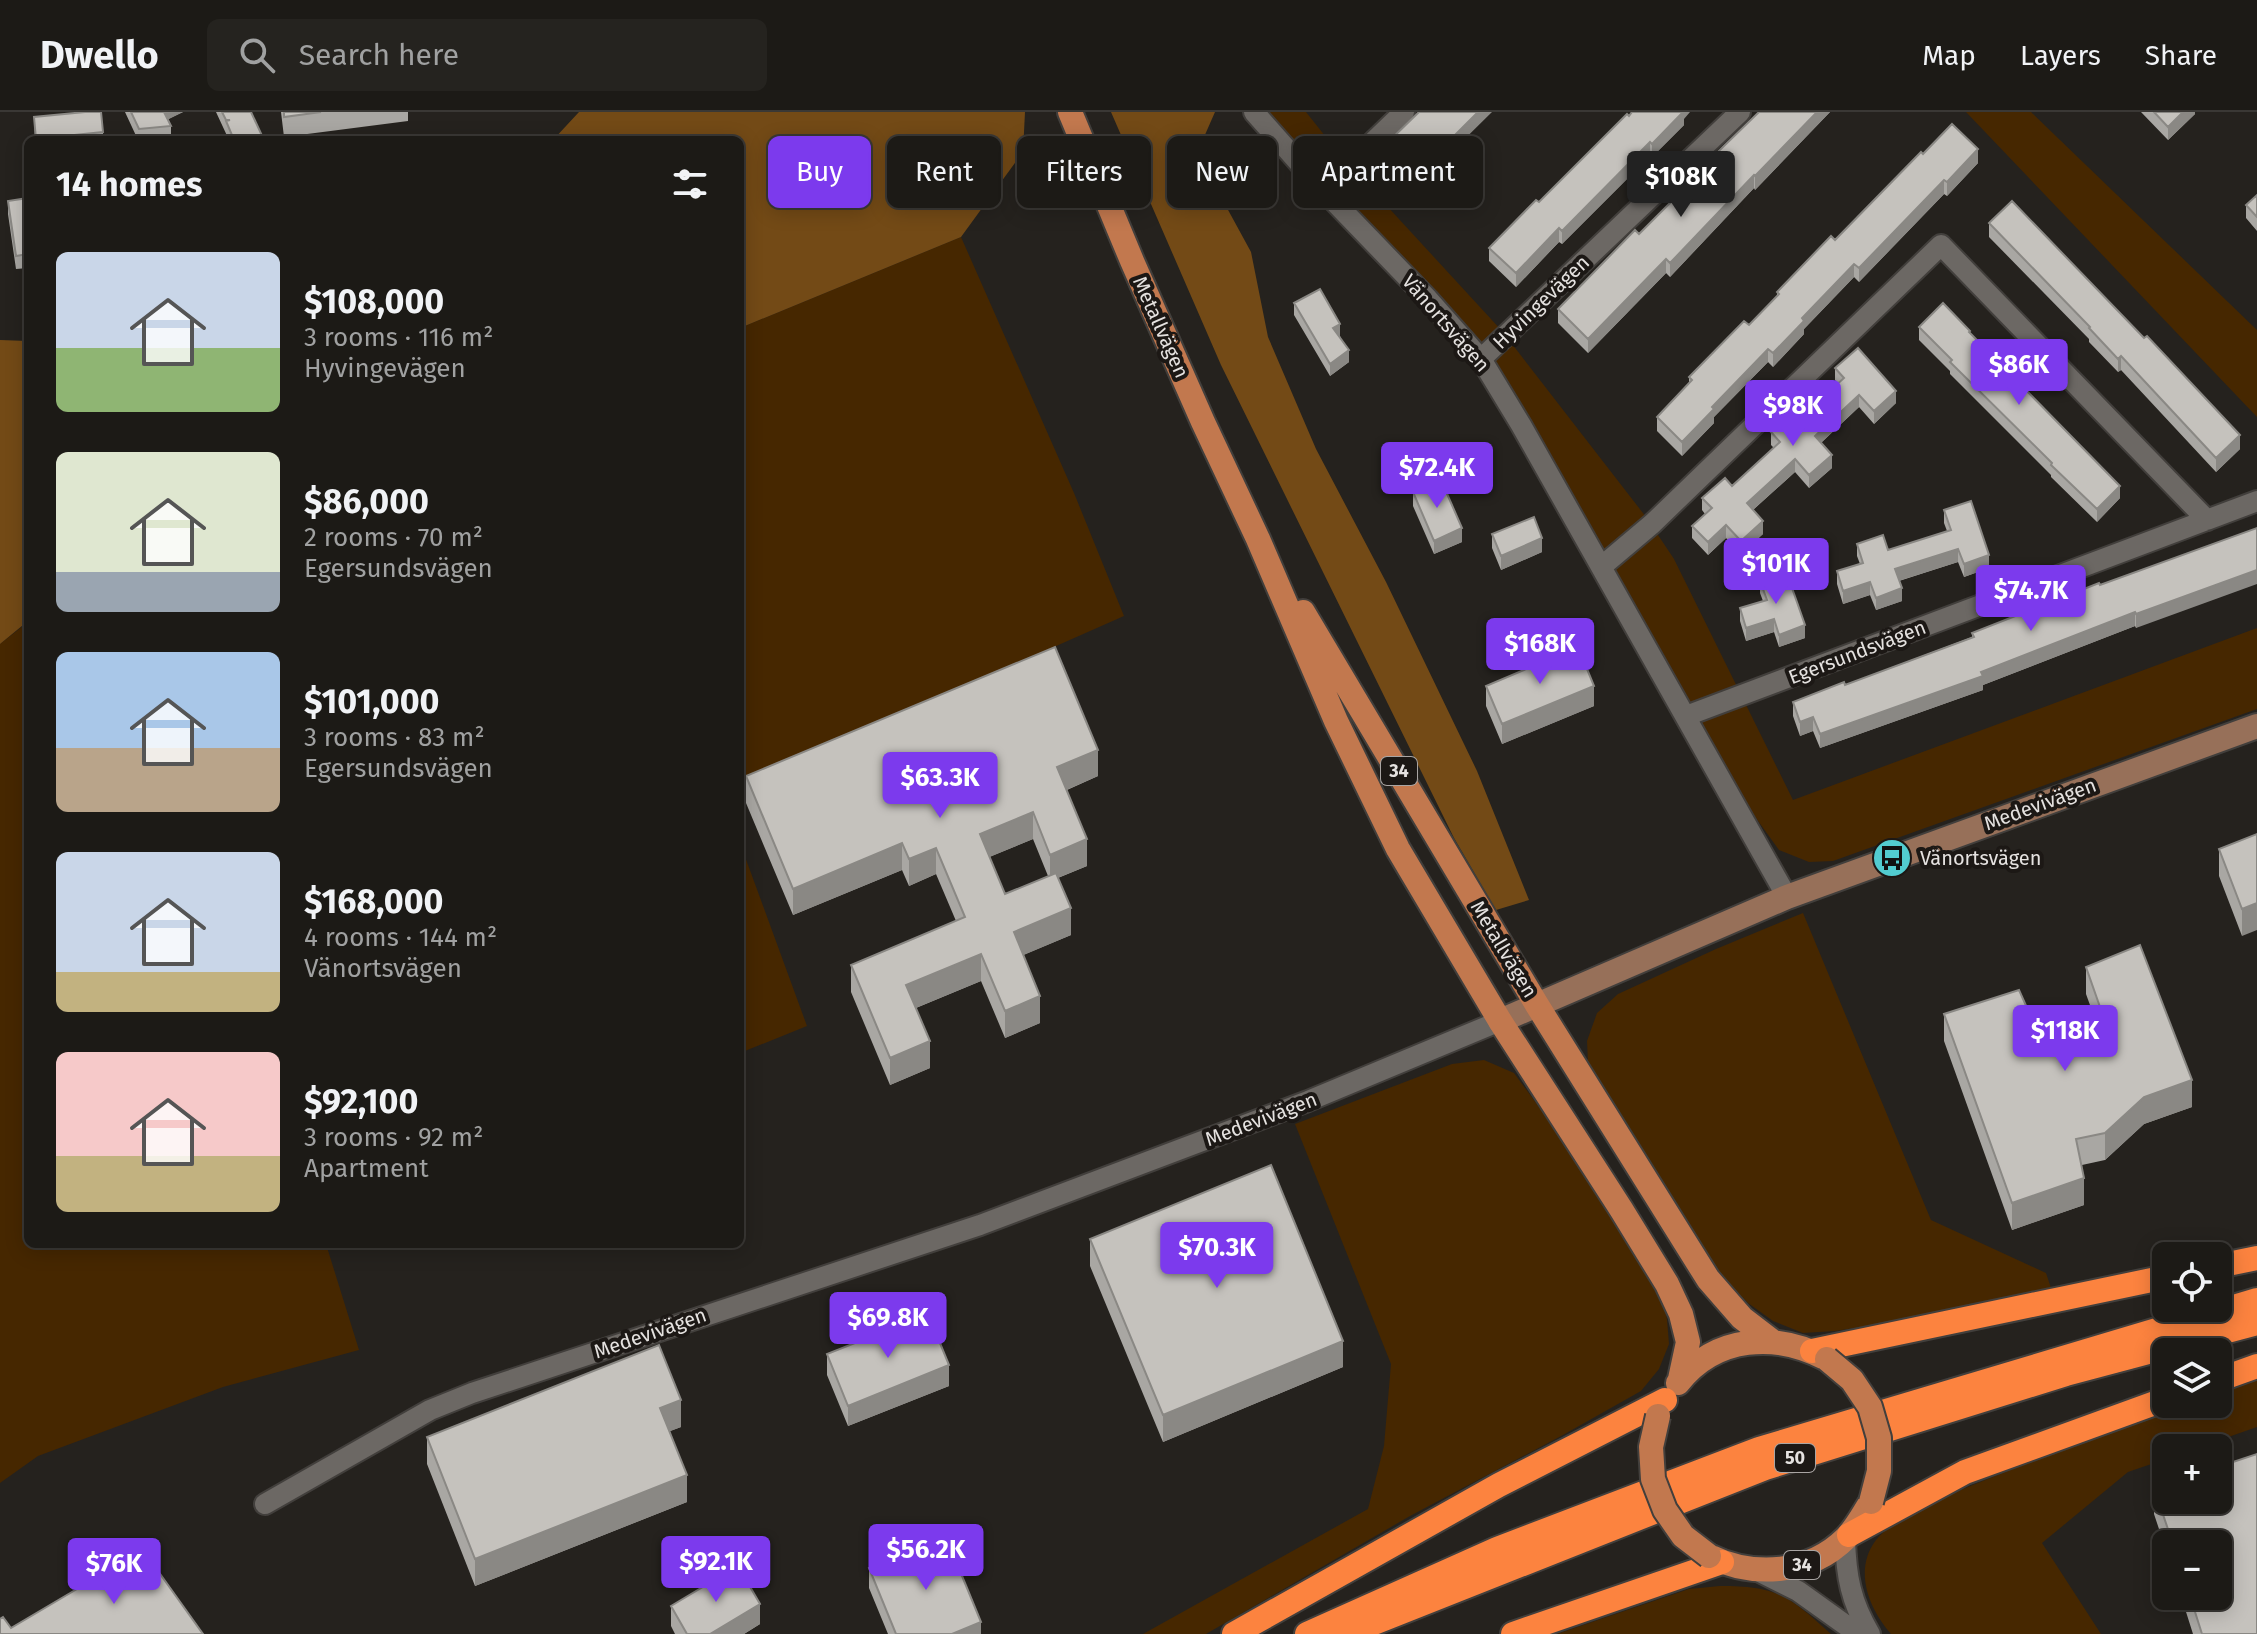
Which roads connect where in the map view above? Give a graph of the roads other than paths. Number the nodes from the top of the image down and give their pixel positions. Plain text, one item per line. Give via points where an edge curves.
1 (1070, 112) edge
2 (1254, 112) edge
3 (1404, 112) edge
4 (1740, 112) edge
5 (1379, 136) edge
6 (1293, 156) edge
7 (1340, 208) edge
8 (1481, 359) junction
9 (2257, 501) edge
10 (2207, 520) junction
11 (1258, 539) junction
12 (1601, 567) junction
13 (1686, 716) junction
14 (2257, 726) edge
15 (1787, 897) junction
16 (1537, 1005) junction
17 (1500, 1021) junction
18 (2257, 1258) edge
19 (2232, 1263) edge
20 (2152, 1280) edge
21 (2257, 1300) edge
22 (2257, 1323) edge
23 (1772, 1341) junction
24 (1820, 1355) junction
25 (2257, 1366) edge
26 (2232, 1375) edge
27 (1680, 1379) junction
28 (2152, 1404) edge
29 (1662, 1408) junction
30 (265, 1504) dead end
31 (1847, 1537) junction
32 (1715, 1559) junction
33 (1758, 1571) junction
34 (1234, 1634) edge
35 (1307, 1634) edge
36 (1346, 1634) edge
37 (1513, 1634) edge
38 (1858, 1634) edge
39 (1870, 1634) edge

1 - 11 main road, Metallvägen / 34
2 - 6 street, Vänortsvägen
3 - 5 street
4 - 8 street, Hyvingevägen
7 - 8 street, Vänortsvägen
8 - 12 street, Vänortsvägen
9 - 10 street, Egersundsvägen
10 - 12 street via 1941,245
10 - 13 street, Egersundsvägen
11 - 16 main road, Metallvägen / 34
11 - 17 main road, Metallvägen / 34 via 1398,849
12 - 13 street, Vänortsvägen
13 - 15 street, Vänortsvägen
14 - 15 street, Medevivägen
15 - 16 street, Medevivägen
16 - 17 street, Medevivägen
16 - 23 main road, Metallvägen / 34 via 1708,1279 1742,1318
17 - 27 main road, Metallvägen / 34 via 1667,1284 1688,1342
17 - 30 street, Medevivägen via 1308,1101 980,1225 472,1393 430,1410
18 - 19 highway
20 - 24 highway
21 - 35 highway, 50 via 1759,1449 1497,1549
22 - 36 highway, 50 via 2066,1374 1765,1468
23 - 24 main road, 34
23 - 27 main road, 34 via 1721,1350
24 - 31 main road, 34, bridge via 1852,1380 1870,1407 1879,1438 1879,1471 1871,1502
25 - 26 highway
27 - 29 main road, 34
28 - 31 highway via 1965,1472
29 - 32 main road, 34, bridge via 1651,1447 1653,1479 1683,1536
29 - 34 highway via 1499,1485
31 - 33 main road, 34 via 1805,1564
31 - 39 street via 1850,1591
32 - 33 main road, 34
32 - 37 highway
33 - 38 street via 1798,1591

